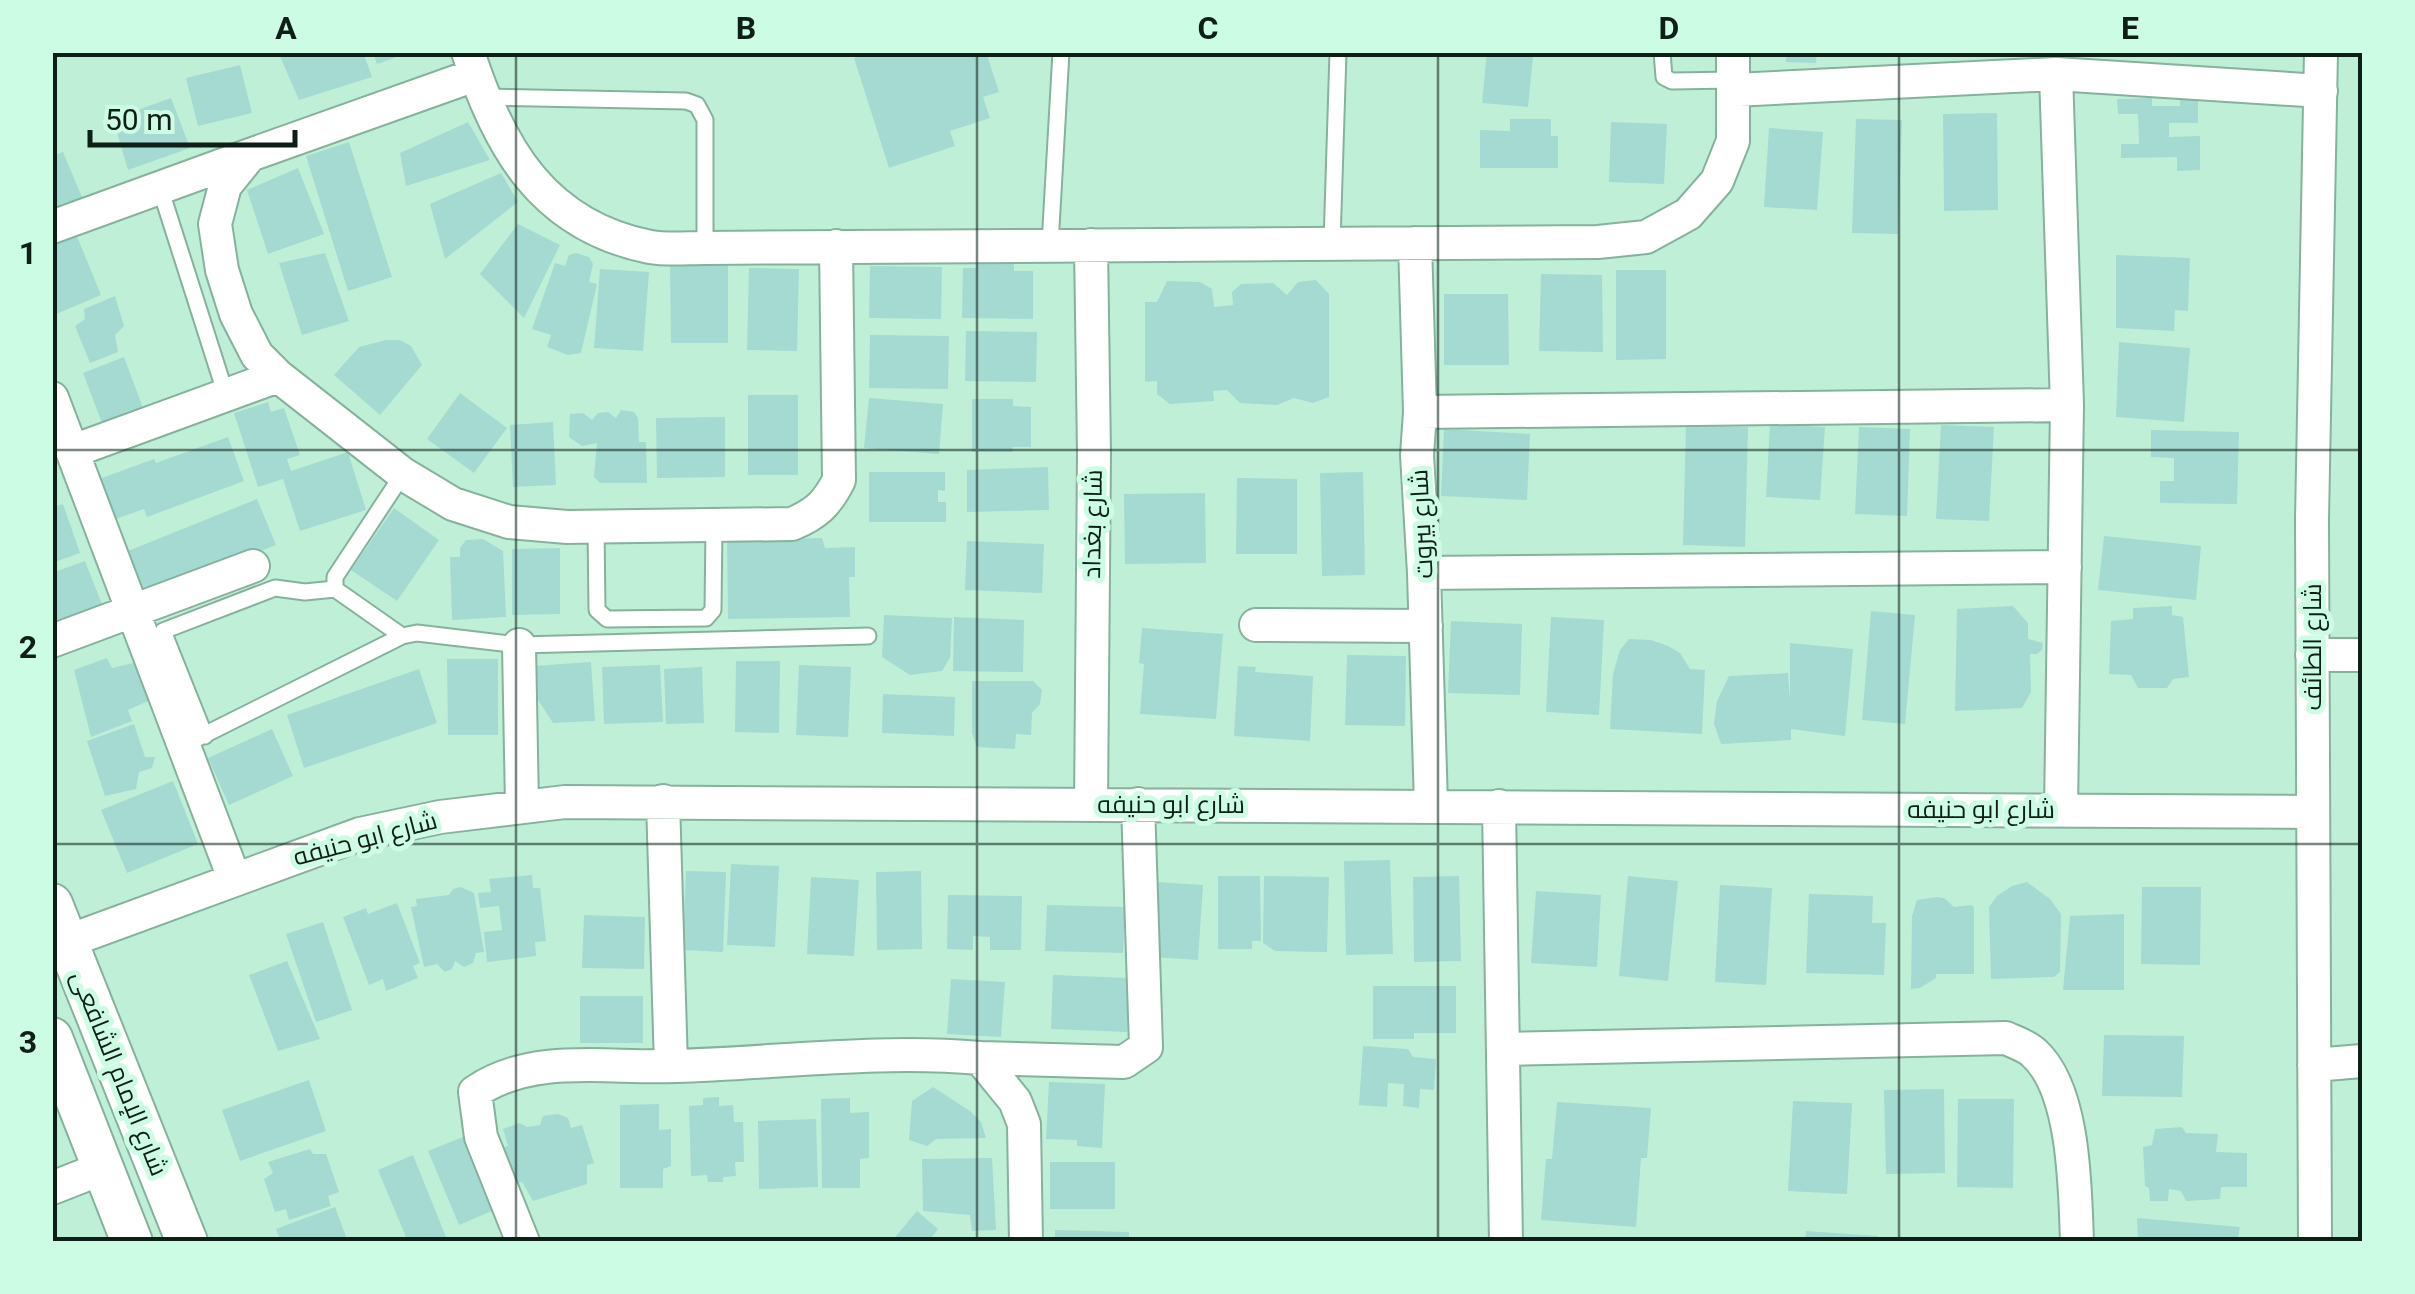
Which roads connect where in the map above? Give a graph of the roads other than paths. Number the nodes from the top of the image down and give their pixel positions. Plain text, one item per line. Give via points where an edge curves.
1 (1061, 52) edge
2 (1338, 52) edge
3 (1662, 52) edge
4 (2320, 52) edge
5 (1733, 74) edge
6 (2056, 74) junction
7 (476, 75) edge
8 (2320, 91) junction
9 (250, 155) junction
10 (160, 188) junction
11 (52, 227) edge
12 (1415, 243) junction
13 (1332, 244) junction
14 (1050, 245) junction
15 (1091, 245) junction
16 (836, 246) junction
17 (705, 248) junction
18 (278, 376) junction
19 (226, 395) junction
20 (52, 398) edge
21 (2067, 405) junction
22 (1420, 412) junction
23 (73, 451) junction
24 (403, 474) junction
25 (714, 525) junction
26 (596, 526) junction
27 (253, 566) dead end
28 (2064, 566) junction
29 (1424, 573) junction
30 (335, 589) junction
31 (134, 611) junction
32 (1256, 625) dead end
33 (1426, 626) junction
34 (402, 636) junction
35 (868, 636) dead end
36 (52, 641) edge
37 (519, 645) junction
38 (2312, 654) junction
39 (2362, 655) edge
40 (195, 741) junction
41 (663, 801) junction
42 (1091, 804) junction
43 (1138, 804) junction
44 (1431, 805) junction
45 (522, 806) junction
46 (1499, 806) junction
47 (2061, 810) junction
48 (2313, 812) junction
49 (234, 878) junction
50 (52, 904) edge
51 (60, 944) edge
52 (52, 1038) edge
53 (1503, 1049) junction
54 (980, 1058) junction
55 (2362, 1062) edge
56 (2314, 1065) junction
57 (671, 1066) junction
58 (103, 1168) junction
59 (52, 1188) edge
60 (132, 1242) edge
61 (187, 1242) edge
62 (524, 1242) edge
63 (1026, 1242) edge
64 (1506, 1242) edge
65 (2077, 1242) edge
66 (2315, 1242) edge

1 - 14 lane
2 - 13 lane
3 - 5 lane via 1664,77 1672,81
4 - 8 street, شارع الطائف
5 - 6 street
5 - 12 street via 1733,141 1717,181 1688,214 1646,237
6 - 8 street
6 - 21 street
7 - 9 street
7 - 17 street via 524,174 561,209 605,234 654,248
7 - 17 lane via 696,105 705,120
8 - 38 street, شارع الطائف
9 - 10 street
9 - 18 street via 224,186 215,224 236,314
10 - 11 street
10 - 19 lane
12 - 13 street
12 - 22 street, شارع بيروت
13 - 15 street
14 - 15 street
14 - 16 street
15 - 42 street, شارع بغداد
16 - 17 street
16 - 25 street via 839,480 812,516 792,524
18 - 19 street
18 - 24 street
19 - 23 street
20 - 23 street
21 - 22 street
21 - 28 street
22 - 29 street, شارع بيروت
23 - 31 street
24 - 26 street via 453,504 509,522
24 - 30 lane via 336,577
25 - 26 street
25 - 26 lane via 713,610 706,618 607,619 597,610
27 - 31 street
28 - 29 street
28 - 47 street
29 - 33 street, شارع بيروت
30 - 34 lane
30 - 40 lane via 275,588 163,631
31 - 36 street
31 - 40 street
32 - 33 street
33 - 44 street, شارع بيروت
34 - 37 lane
34 - 40 lane
35 - 37 lane
37 - 45 street
38 - 39 street
38 - 48 street, شارع الطائف
40 - 49 street
41 - 42 street, شارع ابو حنيفه
41 - 45 street, شارع ابو حنيفه
41 - 57 street
42 - 43 street, شارع ابو حنيفه
43 - 44 street, شارع ابو حنيفه
43 - 54 street via 1146,1048 1124,1062
44 - 46 street, شارع ابو حنيفه
45 - 49 street, شارع ابو حنيفه via 360,834
46 - 47 street, شارع ابو حنيفه
46 - 53 street
47 - 48 street, شارع ابو حنيفه
48 - 56 street, شارع الطائف
49 - 51 street, شارع ابو حنيفه
50 - 51 street, شارع الإمام الشافعى
51 - 61 street, شارع الإمام الشافعى
52 - 58 street, شارع الإمام الشافعى
53 - 64 street
53 - 65 street via 2006,1038 2034,1052 2056,1084 2072,1159
54 - 57 street via 900,1054
54 - 63 street via 1016,1101 1024,1124
55 - 56 street
56 - 66 street, شارع الطائف
57 - 62 street via 570,1064 494,1078 474,1092 480,1138
58 - 59 street
58 - 60 street, شارع الإمام الشافعى

